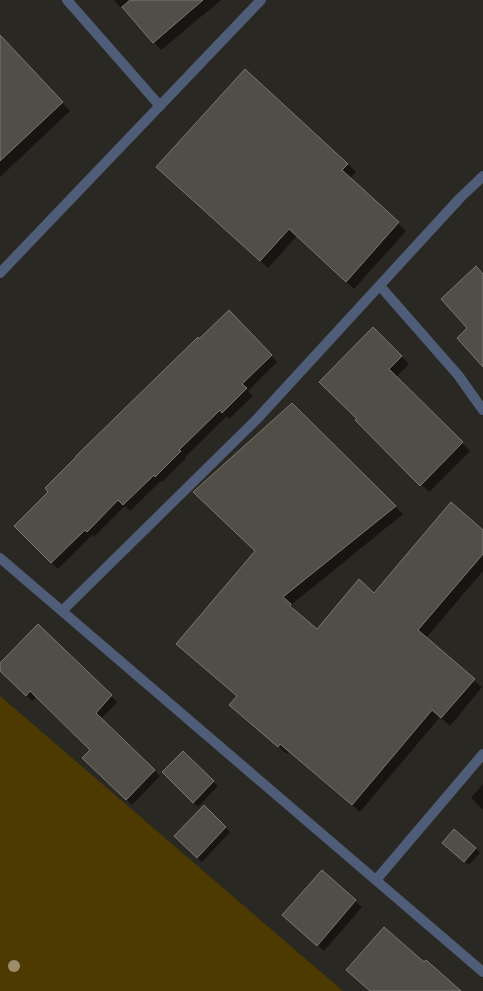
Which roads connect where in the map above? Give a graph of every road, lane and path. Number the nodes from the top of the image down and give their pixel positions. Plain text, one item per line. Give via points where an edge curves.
1 (67, 0) edge
2 (261, 0) edge
3 (160, 106) junction
4 (483, 176) edge
5 (0, 273) edge
6 (380, 286) junction
7 (483, 410) edge
8 (0, 558) edge
9 (62, 611) junction
10 (483, 754) edge
11 (376, 880) junction
12 (483, 972) edge

1 - 3 street
2 - 3 street
3 - 5 street
4 - 6 street
6 - 7 street via 458,375
6 - 9 street via 257,419
8 - 9 street
9 - 11 street
10 - 11 street
11 - 12 street

